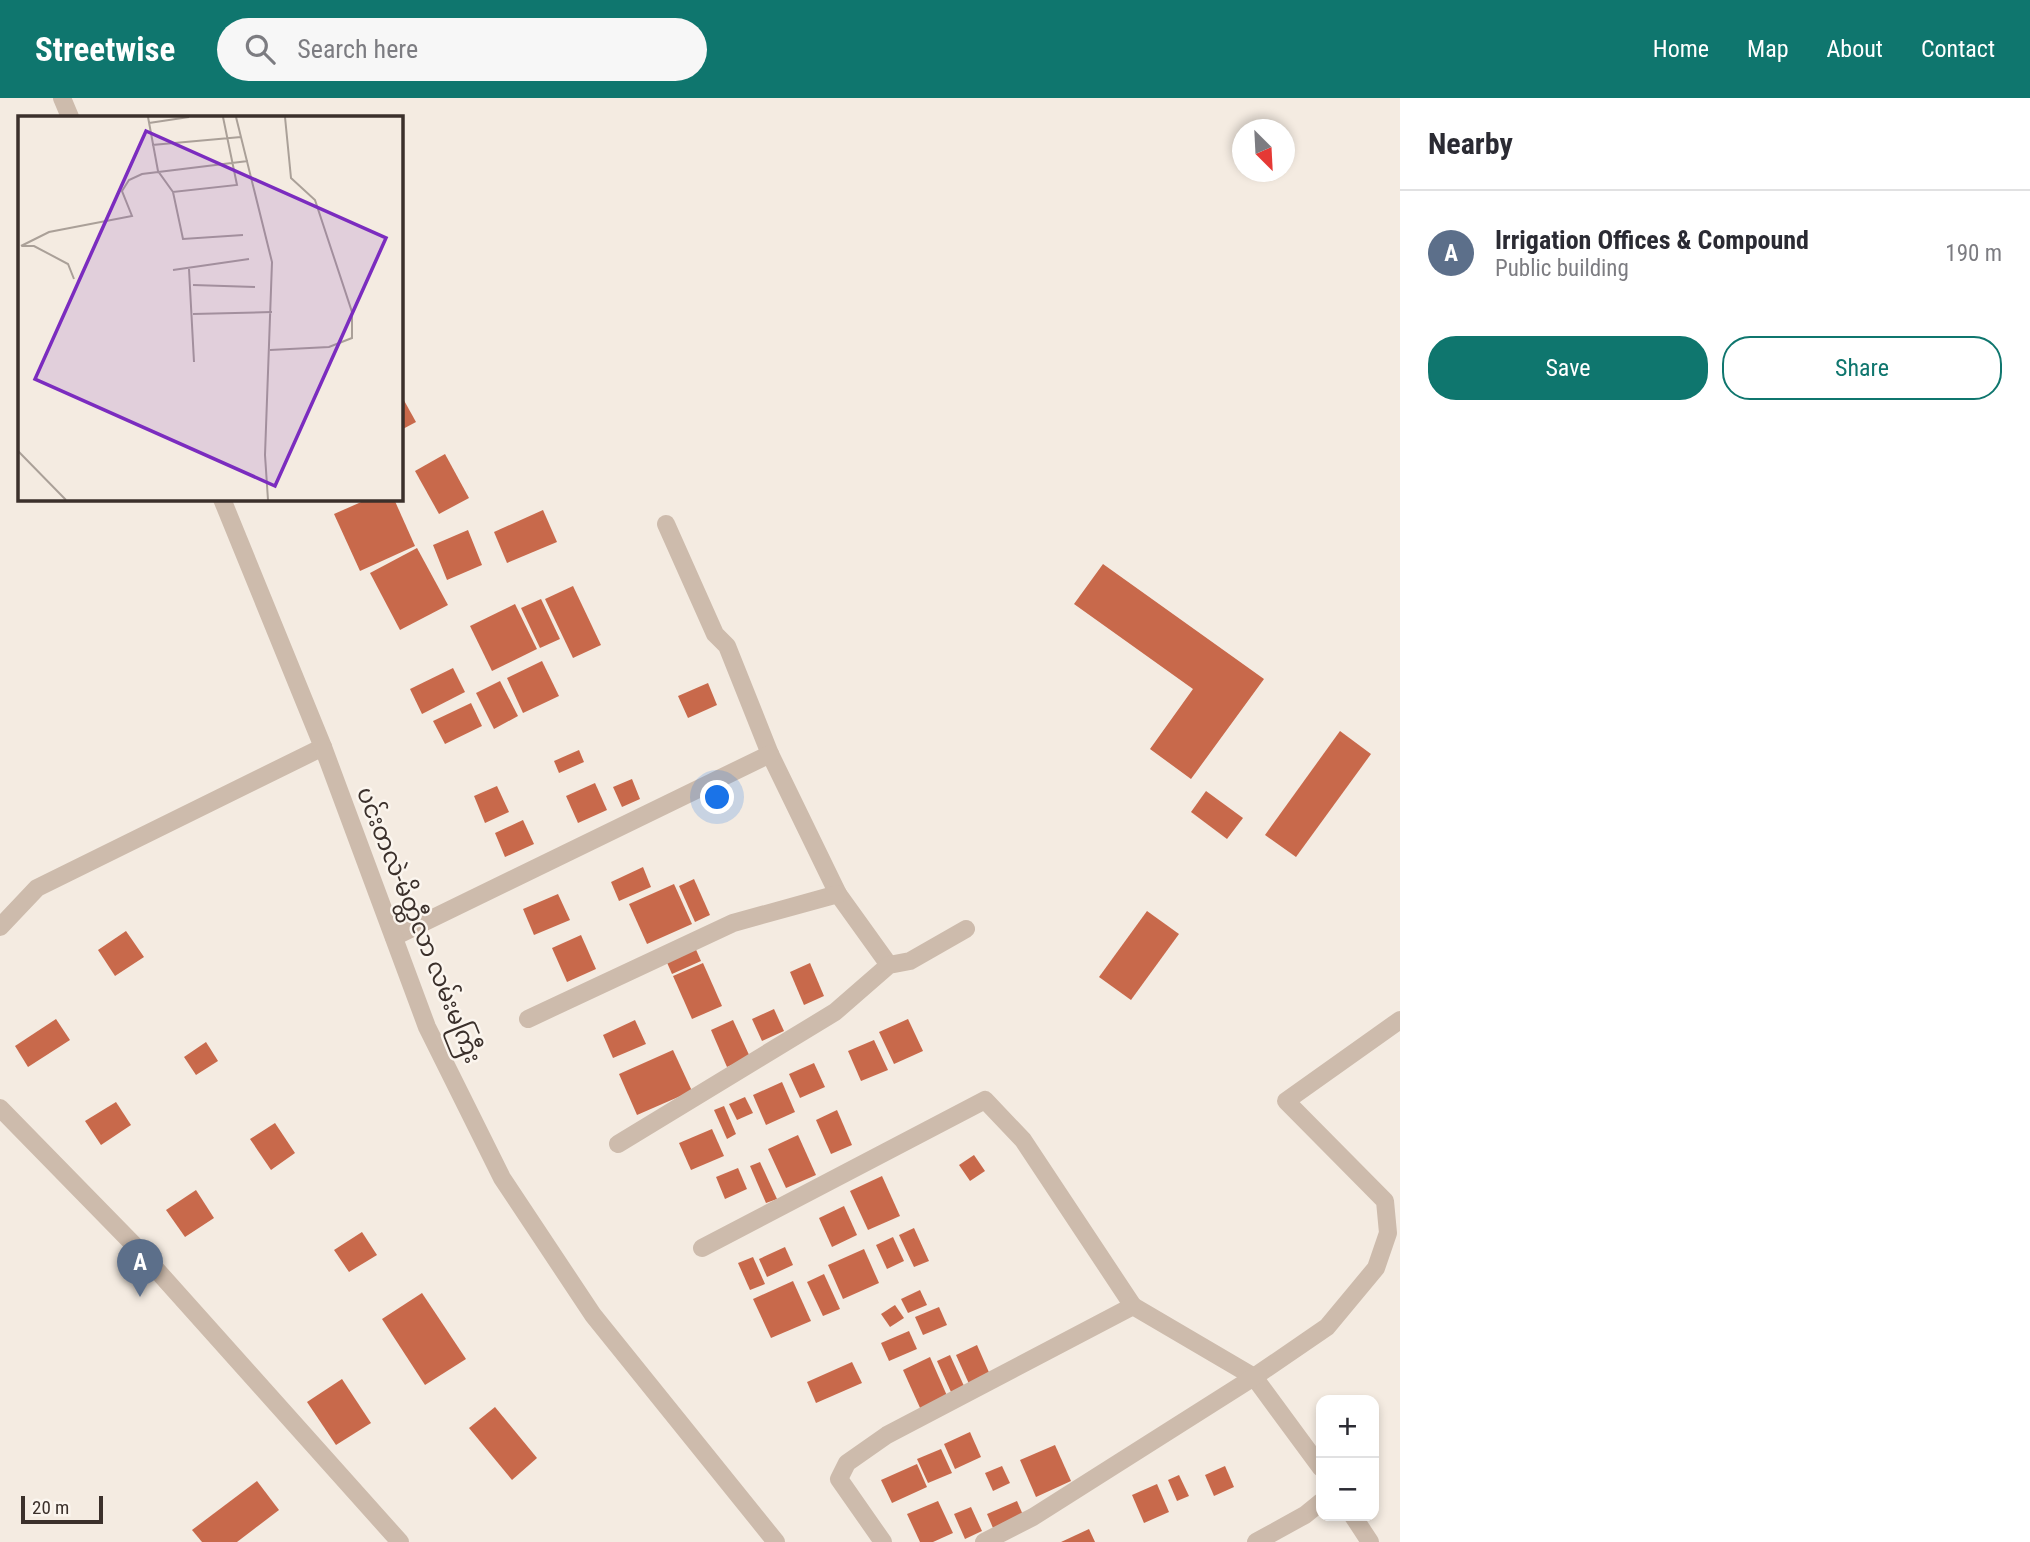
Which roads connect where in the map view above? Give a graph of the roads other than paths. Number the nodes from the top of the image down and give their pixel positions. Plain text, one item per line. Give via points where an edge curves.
1 (62, 98) edge
2 (70, 116) edge
3 (222, 500) edge
4 (666, 524) dead end
5 (323, 747) junction
6 (770, 754) junction
7 (838, 894) junction
8 (0, 927) edge
9 (966, 929) dead end
10 (394, 937) junction
11 (889, 965) junction
12 (527, 1020) dead end
13 (1400, 1020) edge
14 (0, 1108) edge
15 (618, 1144) dead end
16 (702, 1248) dead end
17 (1133, 1306) junction
18 (1254, 1377) junction
19 (1316, 1461) edge
20 (1316, 1506) edge
21 (1356, 1521) edge
22 (400, 1542) edge
23 (776, 1542) edge
24 (883, 1542) edge
25 (984, 1542) edge
26 (1256, 1542) edge
27 (1370, 1542) edge

1 - 2 street
3 - 5 street, ပင်းတလဲ-မိတ္ထီလာ လမ်းမကြီး
4 - 6 street via 715,634 727,646
5 - 8 street via 37,888
5 - 10 street, ပင်းတလဲ-မိတ္ထီလာ လမ်းမကြီး
6 - 7 street
6 - 10 street
7 - 11 street
7 - 12 street via 733,923
9 - 11 street via 911,961
10 - 23 street, ပင်းတလဲ-မိတ္ထီလာ လမ်းမကြီး via 428,1027 502,1178 593,1315
11 - 15 street via 835,1012
13 - 18 street via 1286,1101 1385,1201 1388,1233 1376,1268 1327,1327
14 - 22 street via 137,1248
16 - 17 street via 985,1100 1023,1140
17 - 18 street
17 - 24 street via 887,1435 846,1463 839,1479
18 - 19 street
18 - 25 street via 1033,1517
20 - 26 street
21 - 27 street

